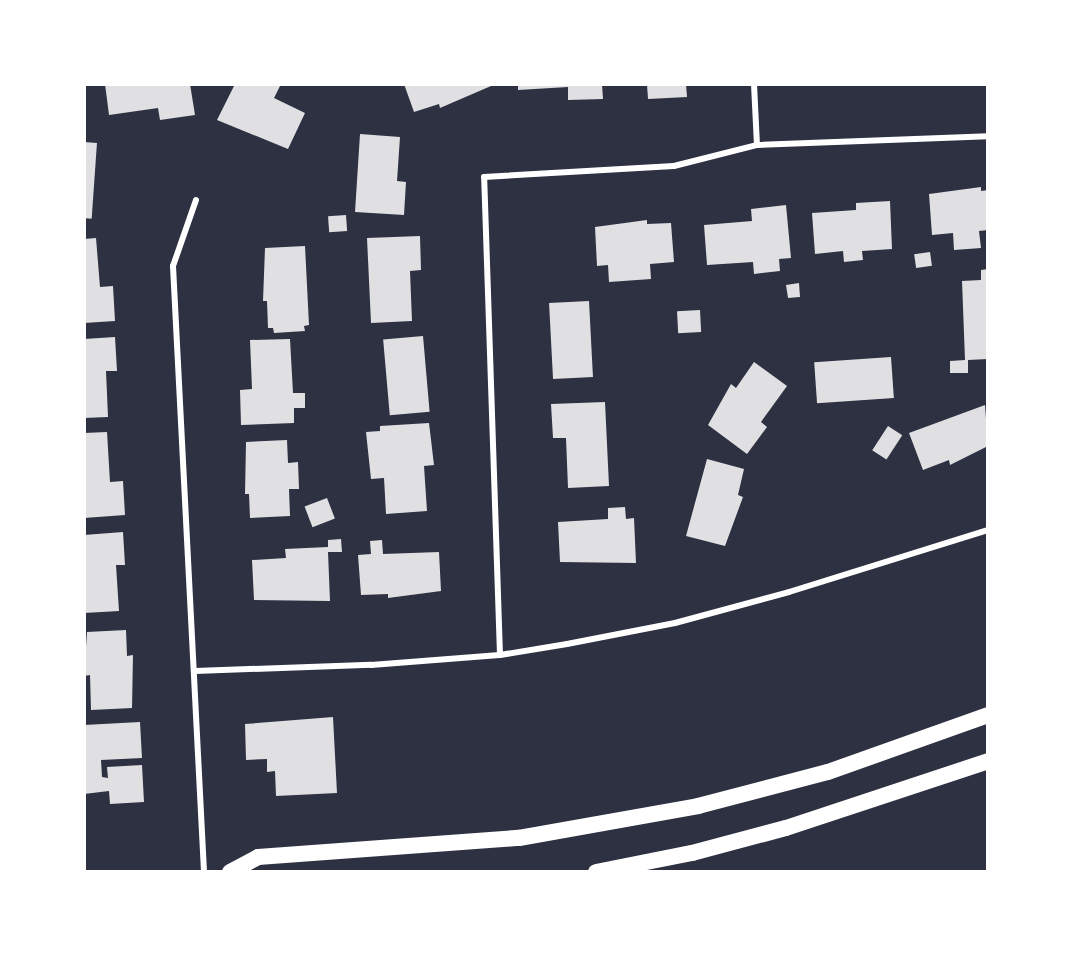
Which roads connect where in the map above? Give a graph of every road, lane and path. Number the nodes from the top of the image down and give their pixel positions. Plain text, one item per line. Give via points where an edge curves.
1 (754, 84) edge
2 (988, 136) edge
3 (757, 145) junction
4 (196, 200) dead end
5 (988, 530) edge
6 (500, 655) junction
7 (195, 671) junction
8 (988, 715) edge
9 (988, 761) edge
10 (204, 872) edge
11 (230, 872) edge
12 (596, 872) edge

1 - 3 street
2 - 3 street
3 - 6 street via 674,166 484,177
4 - 7 street via 173,266
5 - 6 street via 789,592 675,622
6 - 7 street via 371,665
7 - 10 street
8 - 11 highway via 828,772 698,806 519,838 258,857
9 - 12 highway via 786,828 692,853

